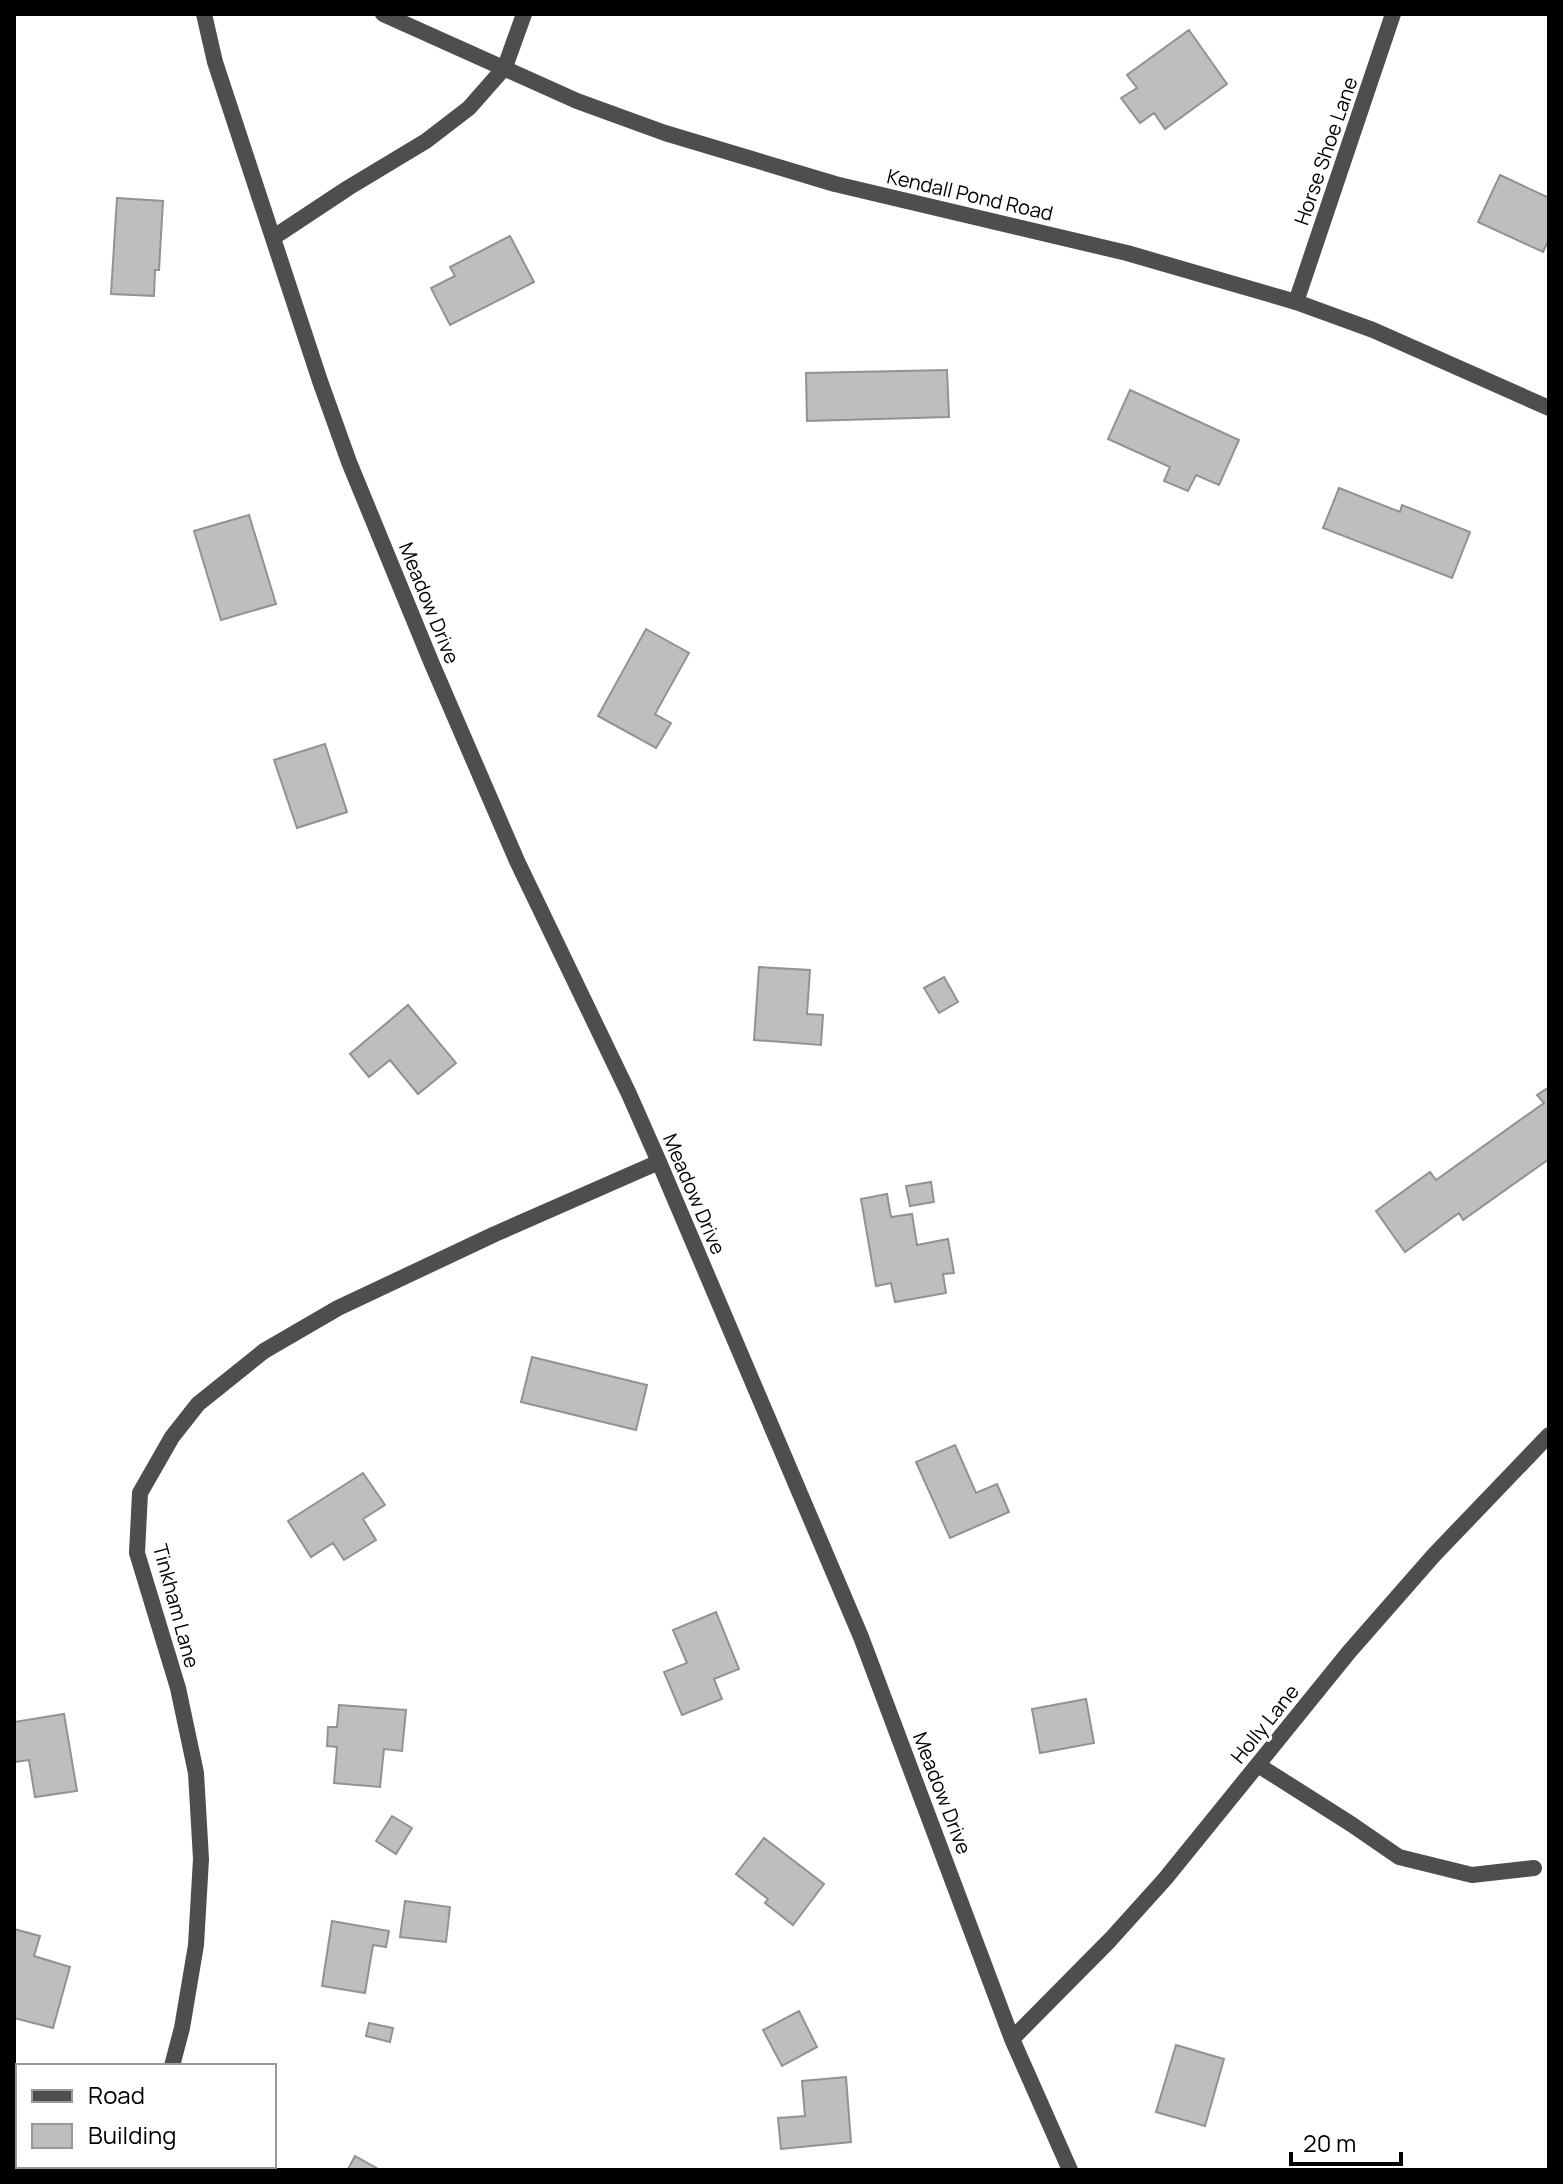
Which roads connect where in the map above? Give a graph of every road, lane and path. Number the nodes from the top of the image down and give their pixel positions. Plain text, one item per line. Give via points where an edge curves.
1 (204, 14) edge
2 (383, 14) edge
3 (524, 14) edge
4 (1393, 14) edge
5 (505, 67) junction
6 (274, 237) junction
7 (1296, 302) junction
8 (1549, 408) edge
9 (659, 1162) junction
10 (1549, 1435) edge
11 (1258, 1765) junction
12 (1534, 1868) dead end
13 (1012, 2039) junction
14 (173, 2064) edge
15 (1070, 2170) edge

1 - 6 street, Meadow Drive
2 - 5 street, Kendall Pond Road
3 - 5 street
4 - 7 street, Horse Shoe Lane
5 - 6 street via 469,108 426,141
5 - 7 street, Kendall Pond Road via 577,101 750,160 1127,253
6 - 9 street, Meadow Drive via 349,462 432,664 517,861
7 - 8 street, Kendall Pond Road
9 - 13 street, Meadow Drive via 861,1637
9 - 14 street, Tinkham Lane via 338,1308 264,1351 198,1404 140,1493 137,1553 178,1688 196,1773 201,1859 196,1945
10 - 11 street, Holly Lane via 1434,1555
11 - 12 street via 1399,1857 1472,1875
11 - 13 street, Holly Lane via 1165,1879
13 - 15 street, Meadow Drive

